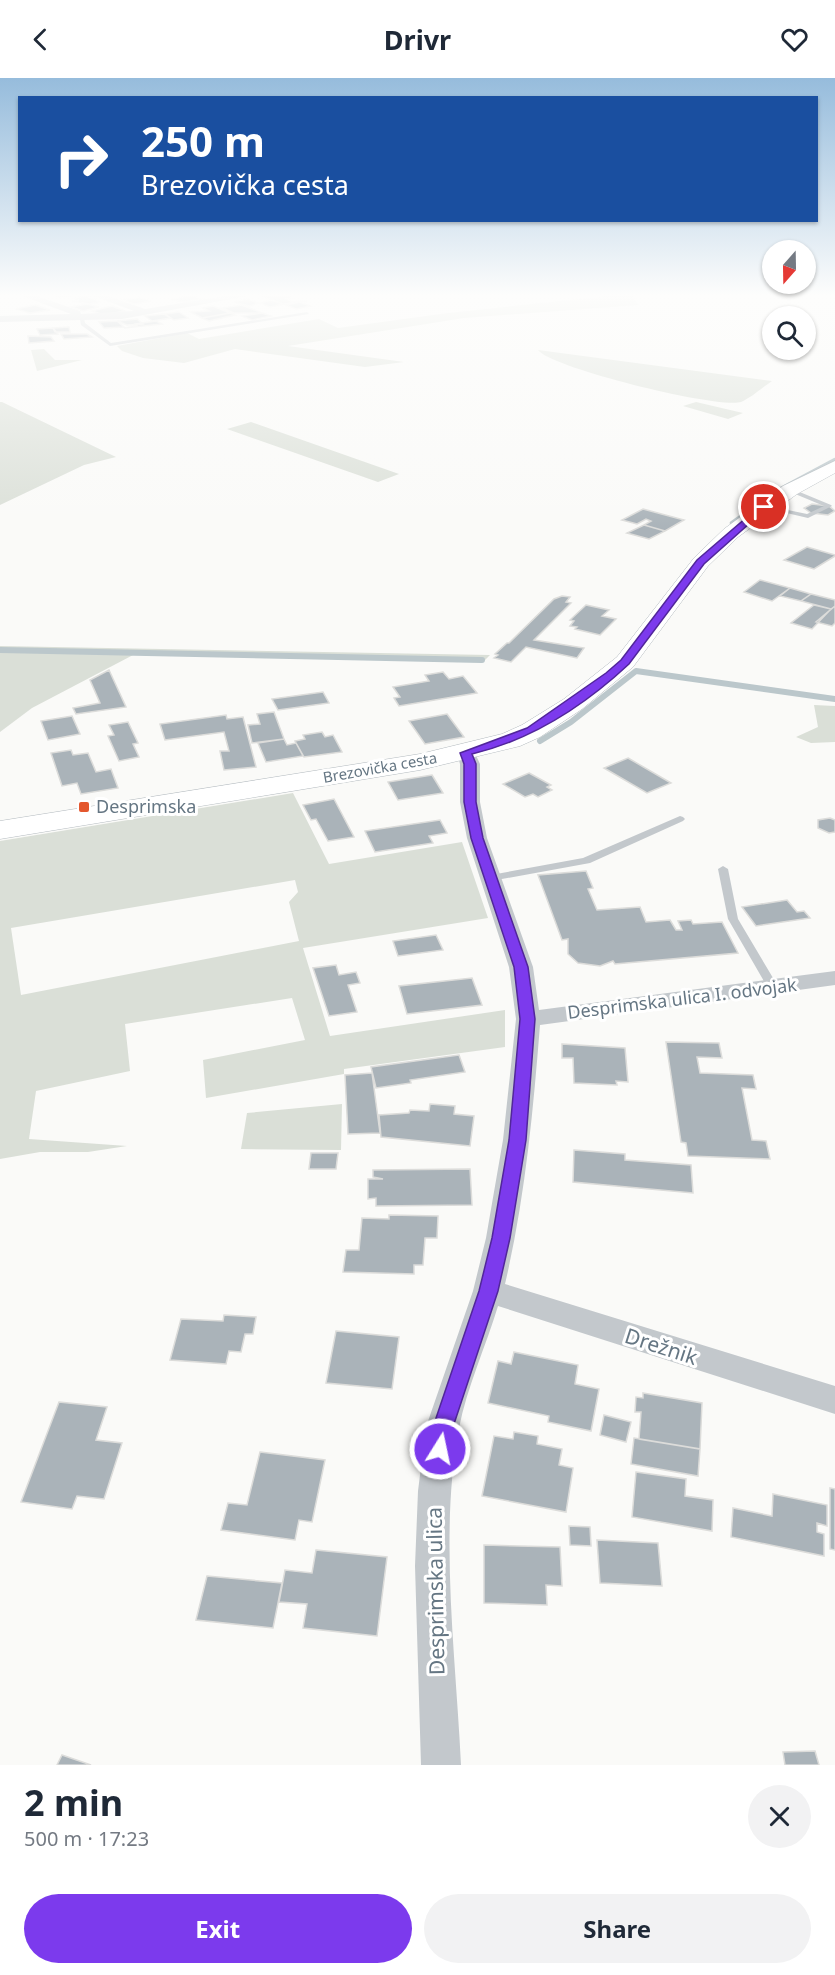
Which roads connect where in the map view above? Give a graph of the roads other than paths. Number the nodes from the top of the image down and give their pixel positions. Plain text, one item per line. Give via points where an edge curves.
1 (835, 466) edge
2 (790, 490) junction
3 (764, 507) junction
4 (466, 753) junction
5 (680, 819) dead end
6 (0, 830) edge
7 (723, 869) dead end
8 (491, 878) junction
9 (835, 978) edge
10 (773, 988) junction
11 (528, 1019) junction
12 (488, 1291) junction
13 (835, 1400) edge
14 (441, 1765) edge

1 - 2 main road, Brezovička cesta
2 - 3 main road, Brezovička cesta
2 - 3 lane via 829,506 808,516
3 - 4 main road, Brezovička cesta via 700,562 625,662 610,676 531,731
4 - 6 main road, Brezovička cesta
4 - 8 street, Desprimska ulica via 477,838
5 - 8 lane via 586,861
7 - 10 lane via 733,919
8 - 11 street, Desprimska ulica via 521,967
9 - 10 street, Desprimska ulica I. odvojak
10 - 11 street, Desprimska ulica I. odvojak
11 - 12 street, Desprimska ulica via 517,1140
12 - 13 street, Drežnik
12 - 14 street, Desprimska ulica via 443,1427 435,1491 433,1566

